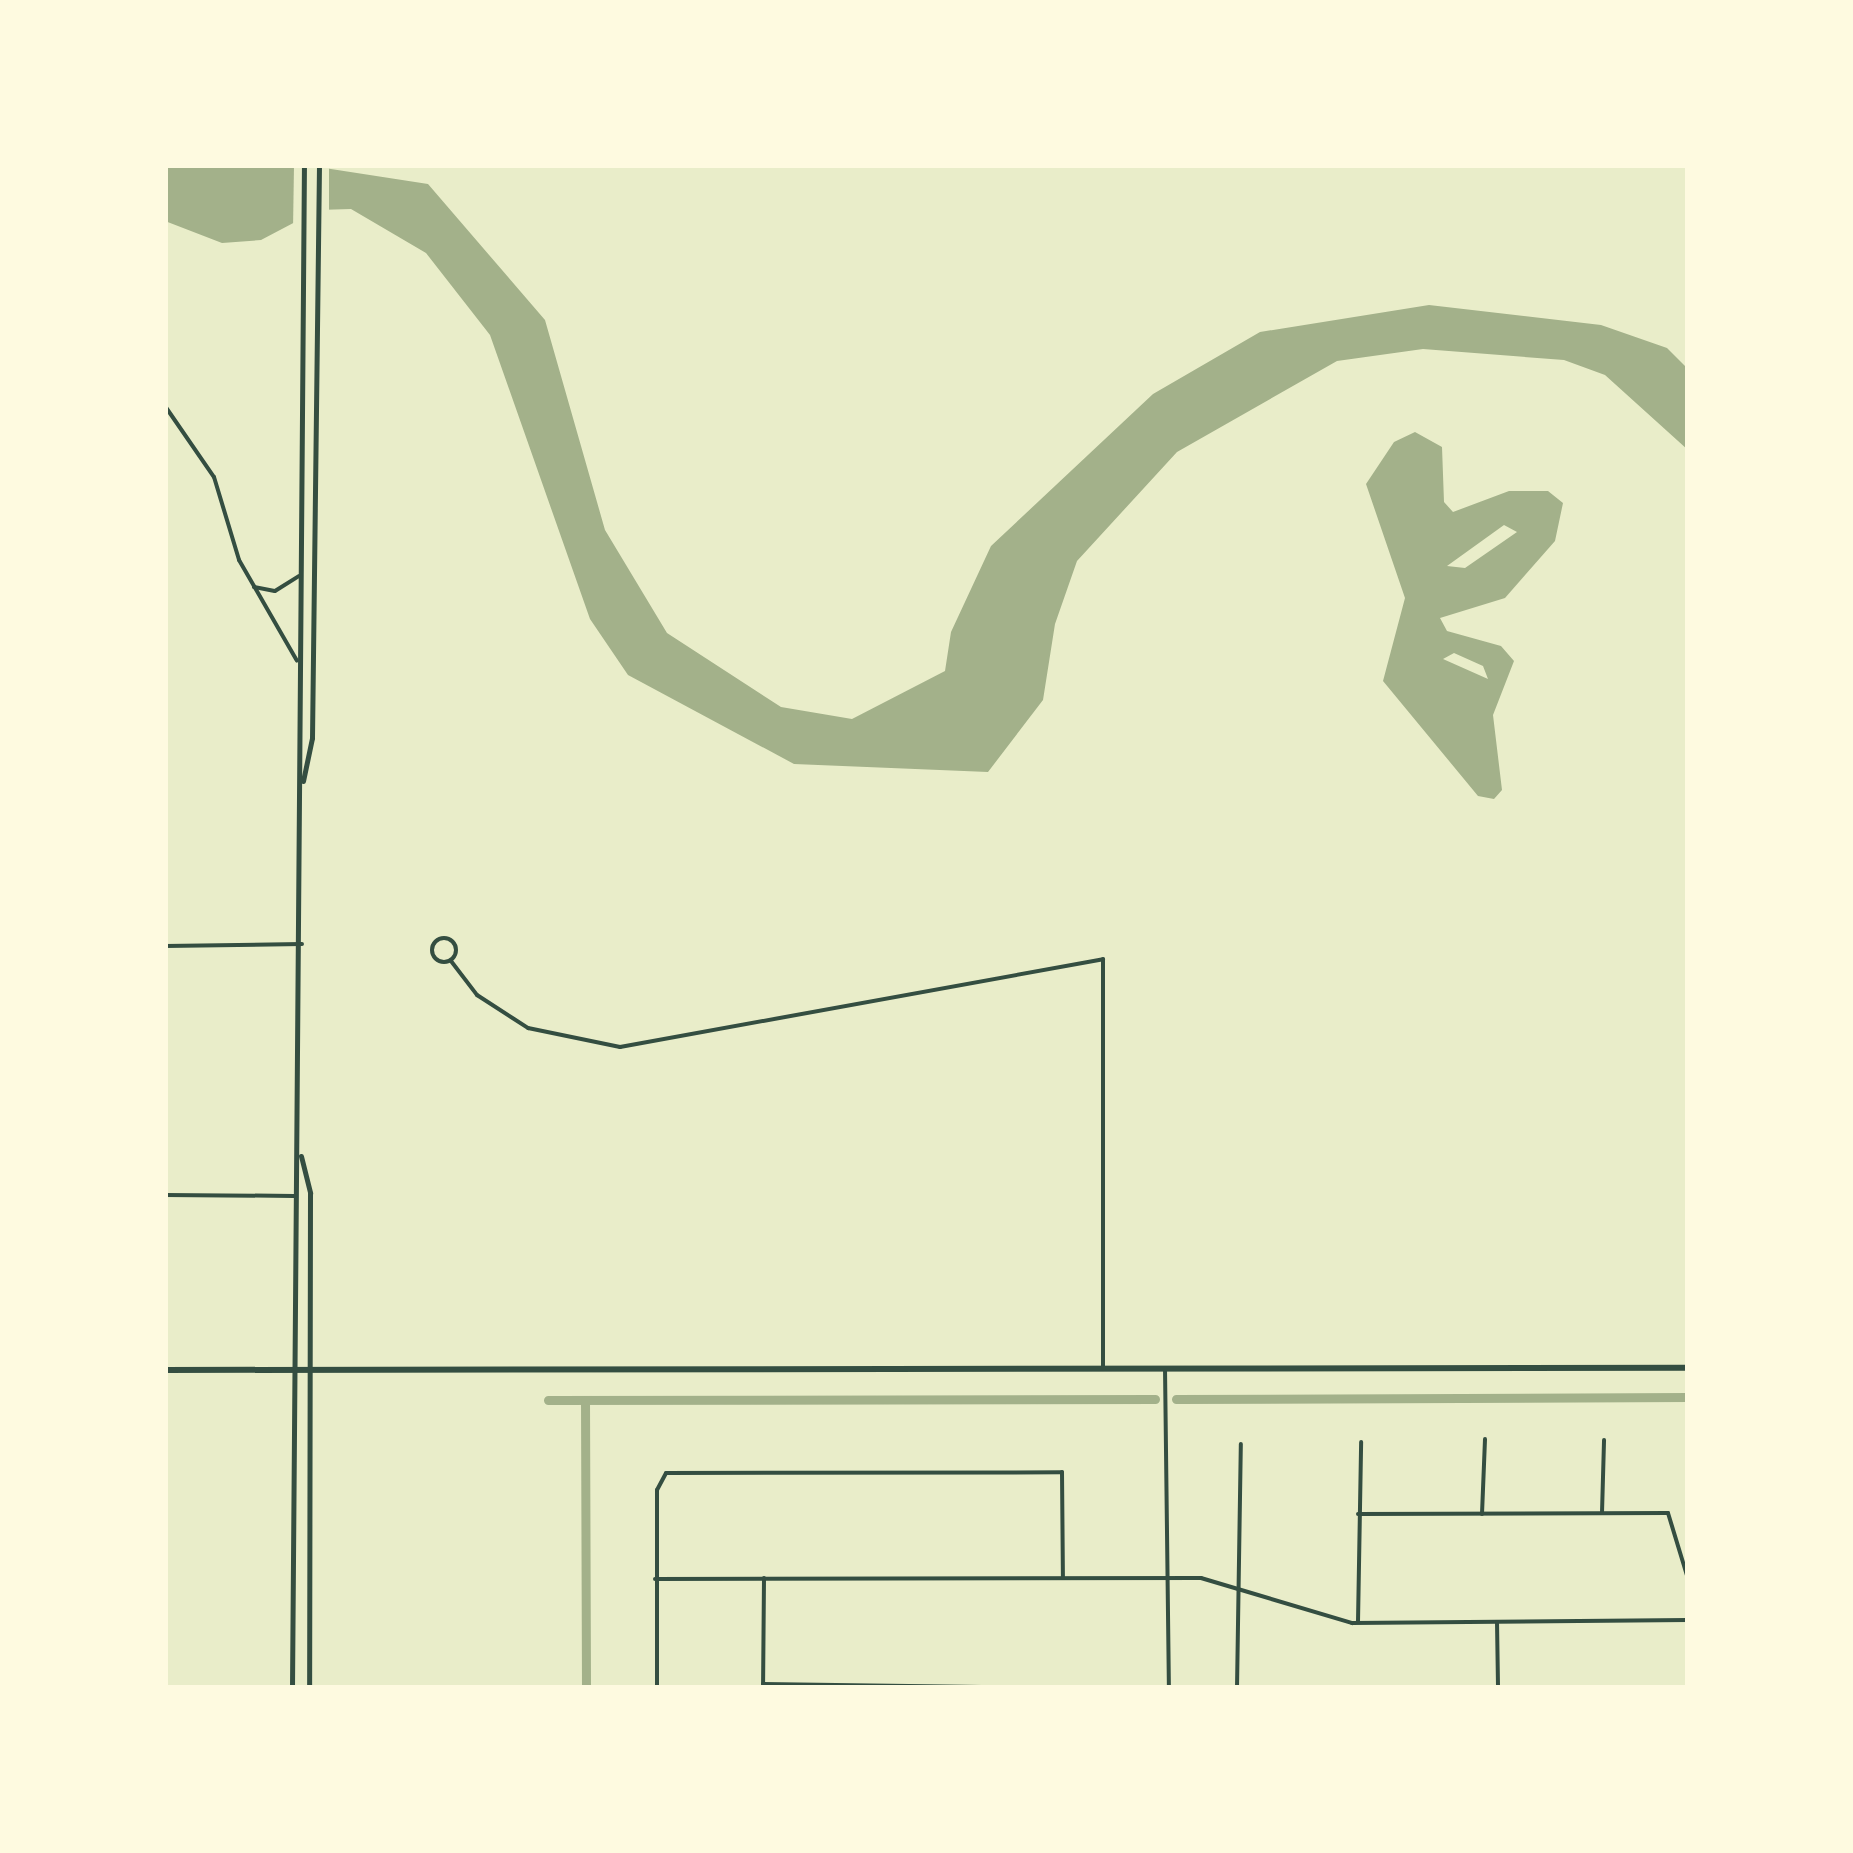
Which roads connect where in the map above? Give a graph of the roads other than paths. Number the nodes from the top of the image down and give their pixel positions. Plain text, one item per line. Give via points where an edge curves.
1 (304, 165) edge
2 (319, 165) edge
3 (165, 406) edge
4 (299, 576) junction
5 (254, 586) junction
6 (297, 661) junction
7 (302, 786) junction
8 (302, 944) junction
9 (165, 946) edge
10 (451, 961) junction
11 (301, 1153) junction
12 (165, 1195) edge
13 (294, 1196) junction
14 (308, 1367) junction
15 (293, 1368) junction
16 (1103, 1368) junction
17 (1165, 1368) junction
18 (1688, 1368) edge
19 (165, 1370) edge
20 (1485, 1440) dead end
21 (1604, 1440) dead end
22 (1361, 1442) dead end
23 (1241, 1444) dead end
24 (1602, 1513) junction
25 (1358, 1514) junction
26 (1482, 1514) junction
27 (764, 1578) junction
28 (1063, 1578) junction
29 (1169, 1578) junction
30 (655, 1579) junction
31 (1688, 1579) edge
32 (1236, 1584) junction
33 (1688, 1620) edge
34 (1358, 1622) junction
35 (1497, 1622) junction
36 (1063, 1686) edge
37 (292, 1688) edge
38 (309, 1688) edge
39 (657, 1688) edge
40 (1169, 1688) edge
41 (1237, 1688) edge
42 (1498, 1688) edge

1 - 4 main road
2 - 7 main road via 312,738
3 - 5 street via 214,476
4 - 5 street via 275,591
4 - 6 main road
5 - 6 street
6 - 7 main road
7 - 8 main road
8 - 9 street
8 - 11 main road
10 - 10 street via 455,944 438,940 436,959
10 - 16 street via 477,996 528,1028 620,1047 1103,958
11 - 13 main road
11 - 14 main road via 310,1193
12 - 13 street
13 - 15 main road
14 - 15 main road
14 - 16 main road
14 - 38 main road
15 - 19 main road
15 - 37 main road
16 - 17 main road
17 - 18 main road
17 - 29 street
20 - 26 street
21 - 24 street
22 - 25 street
23 - 32 street
24 - 26 street
24 - 31 street via 1668,1513
25 - 26 street
25 - 34 street
27 - 28 street
27 - 30 street
27 - 36 street via 764,1684
28 - 29 street
28 - 30 street via 1062,1472 666,1472
29 - 32 street
29 - 40 street
30 - 39 street
32 - 34 street via 1316,1619
32 - 41 street
33 - 35 street
34 - 35 street
35 - 42 street

